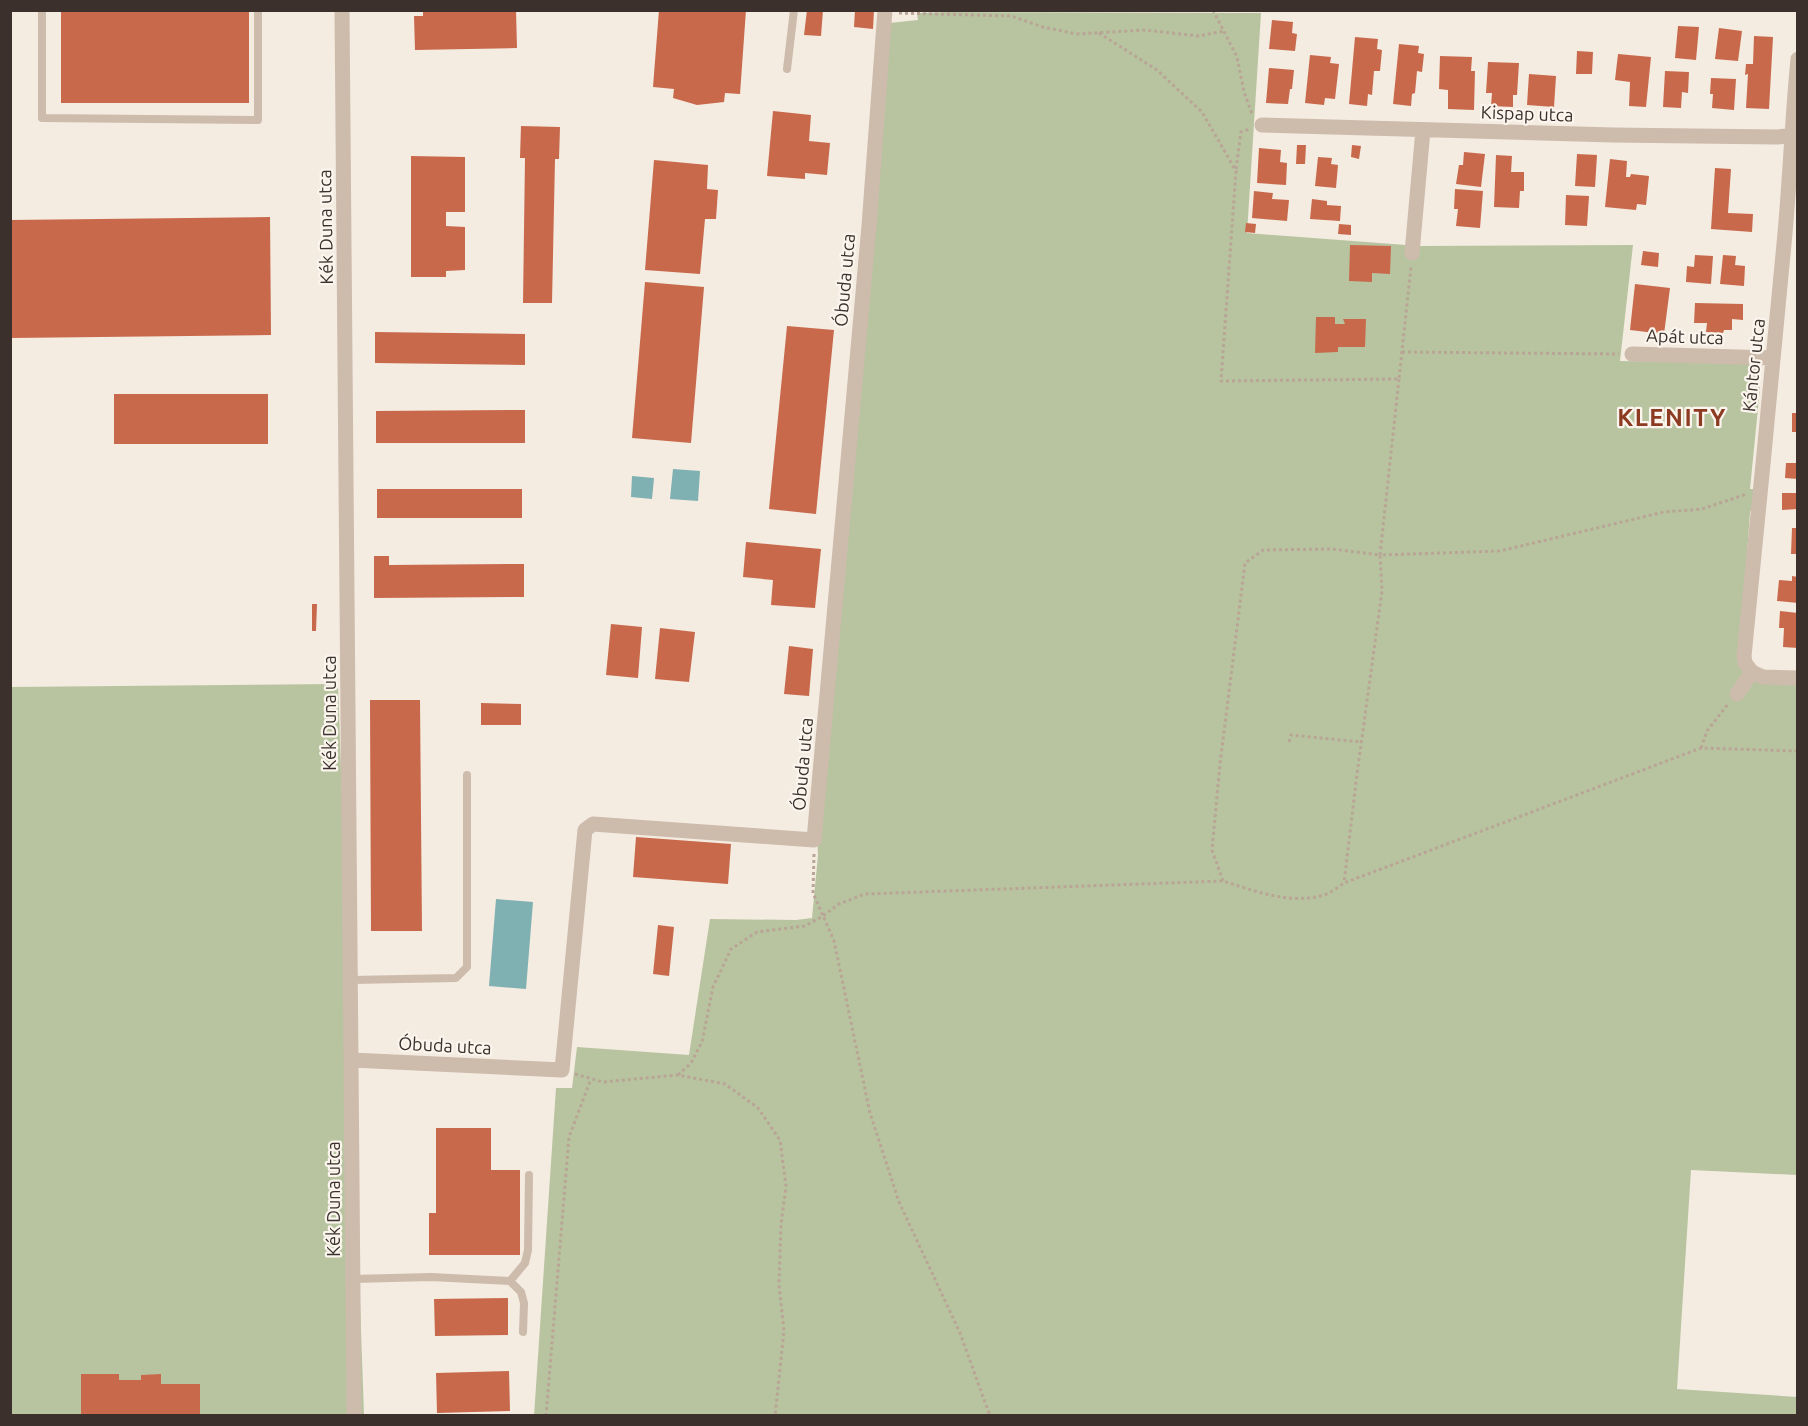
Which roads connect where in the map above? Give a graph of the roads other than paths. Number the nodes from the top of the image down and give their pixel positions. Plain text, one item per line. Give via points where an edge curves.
1 (42, 10) edge
2 (258, 10) edge
3 (342, 10) edge
4 (794, 10) edge
5 (885, 12) edge
6 (1797, 58) edge
7 (788, 69) dead end
8 (1262, 125) road end
9 (1423, 130) junction
10 (1794, 136) edge
11 (1412, 253) road end
12 (1632, 354) road end
13 (1773, 358) junction
14 (1752, 672) junction
15 (1797, 678) edge
16 (1737, 694) road end
17 (467, 775) dead end
18 (351, 980) junction
19 (352, 1060) junction
20 (529, 1175) dead end
21 (353, 1279) junction
22 (510, 1281) junction
23 (522, 1332) dead end
24 (354, 1416) edge

1 - 2 lane via 42,118 258,120
3 - 18 street, Kék Duna utca
4 - 7 lane
5 - 19 street, Óbuda utca via 814,840 593,824 585,830 562,1070
6 - 10 street, Kántor utca
8 - 9 street, Kispap utca
9 - 10 street, Kispap utca
9 - 11 street
10 - 13 street, Kántor utca
12 - 13 street, Apát utca
13 - 14 street, Kántor utca via 1744,656
14 - 15 street via 1763,677
14 - 16 street
17 - 18 lane via 467,967 456,978
18 - 19 street, Kék Duna utca
19 - 21 street, Kék Duna utca
20 - 22 lane via 528,1250 525,1263
21 - 22 lane
21 - 24 street, Kék Duna utca
22 - 23 lane via 521,1292 524,1303

